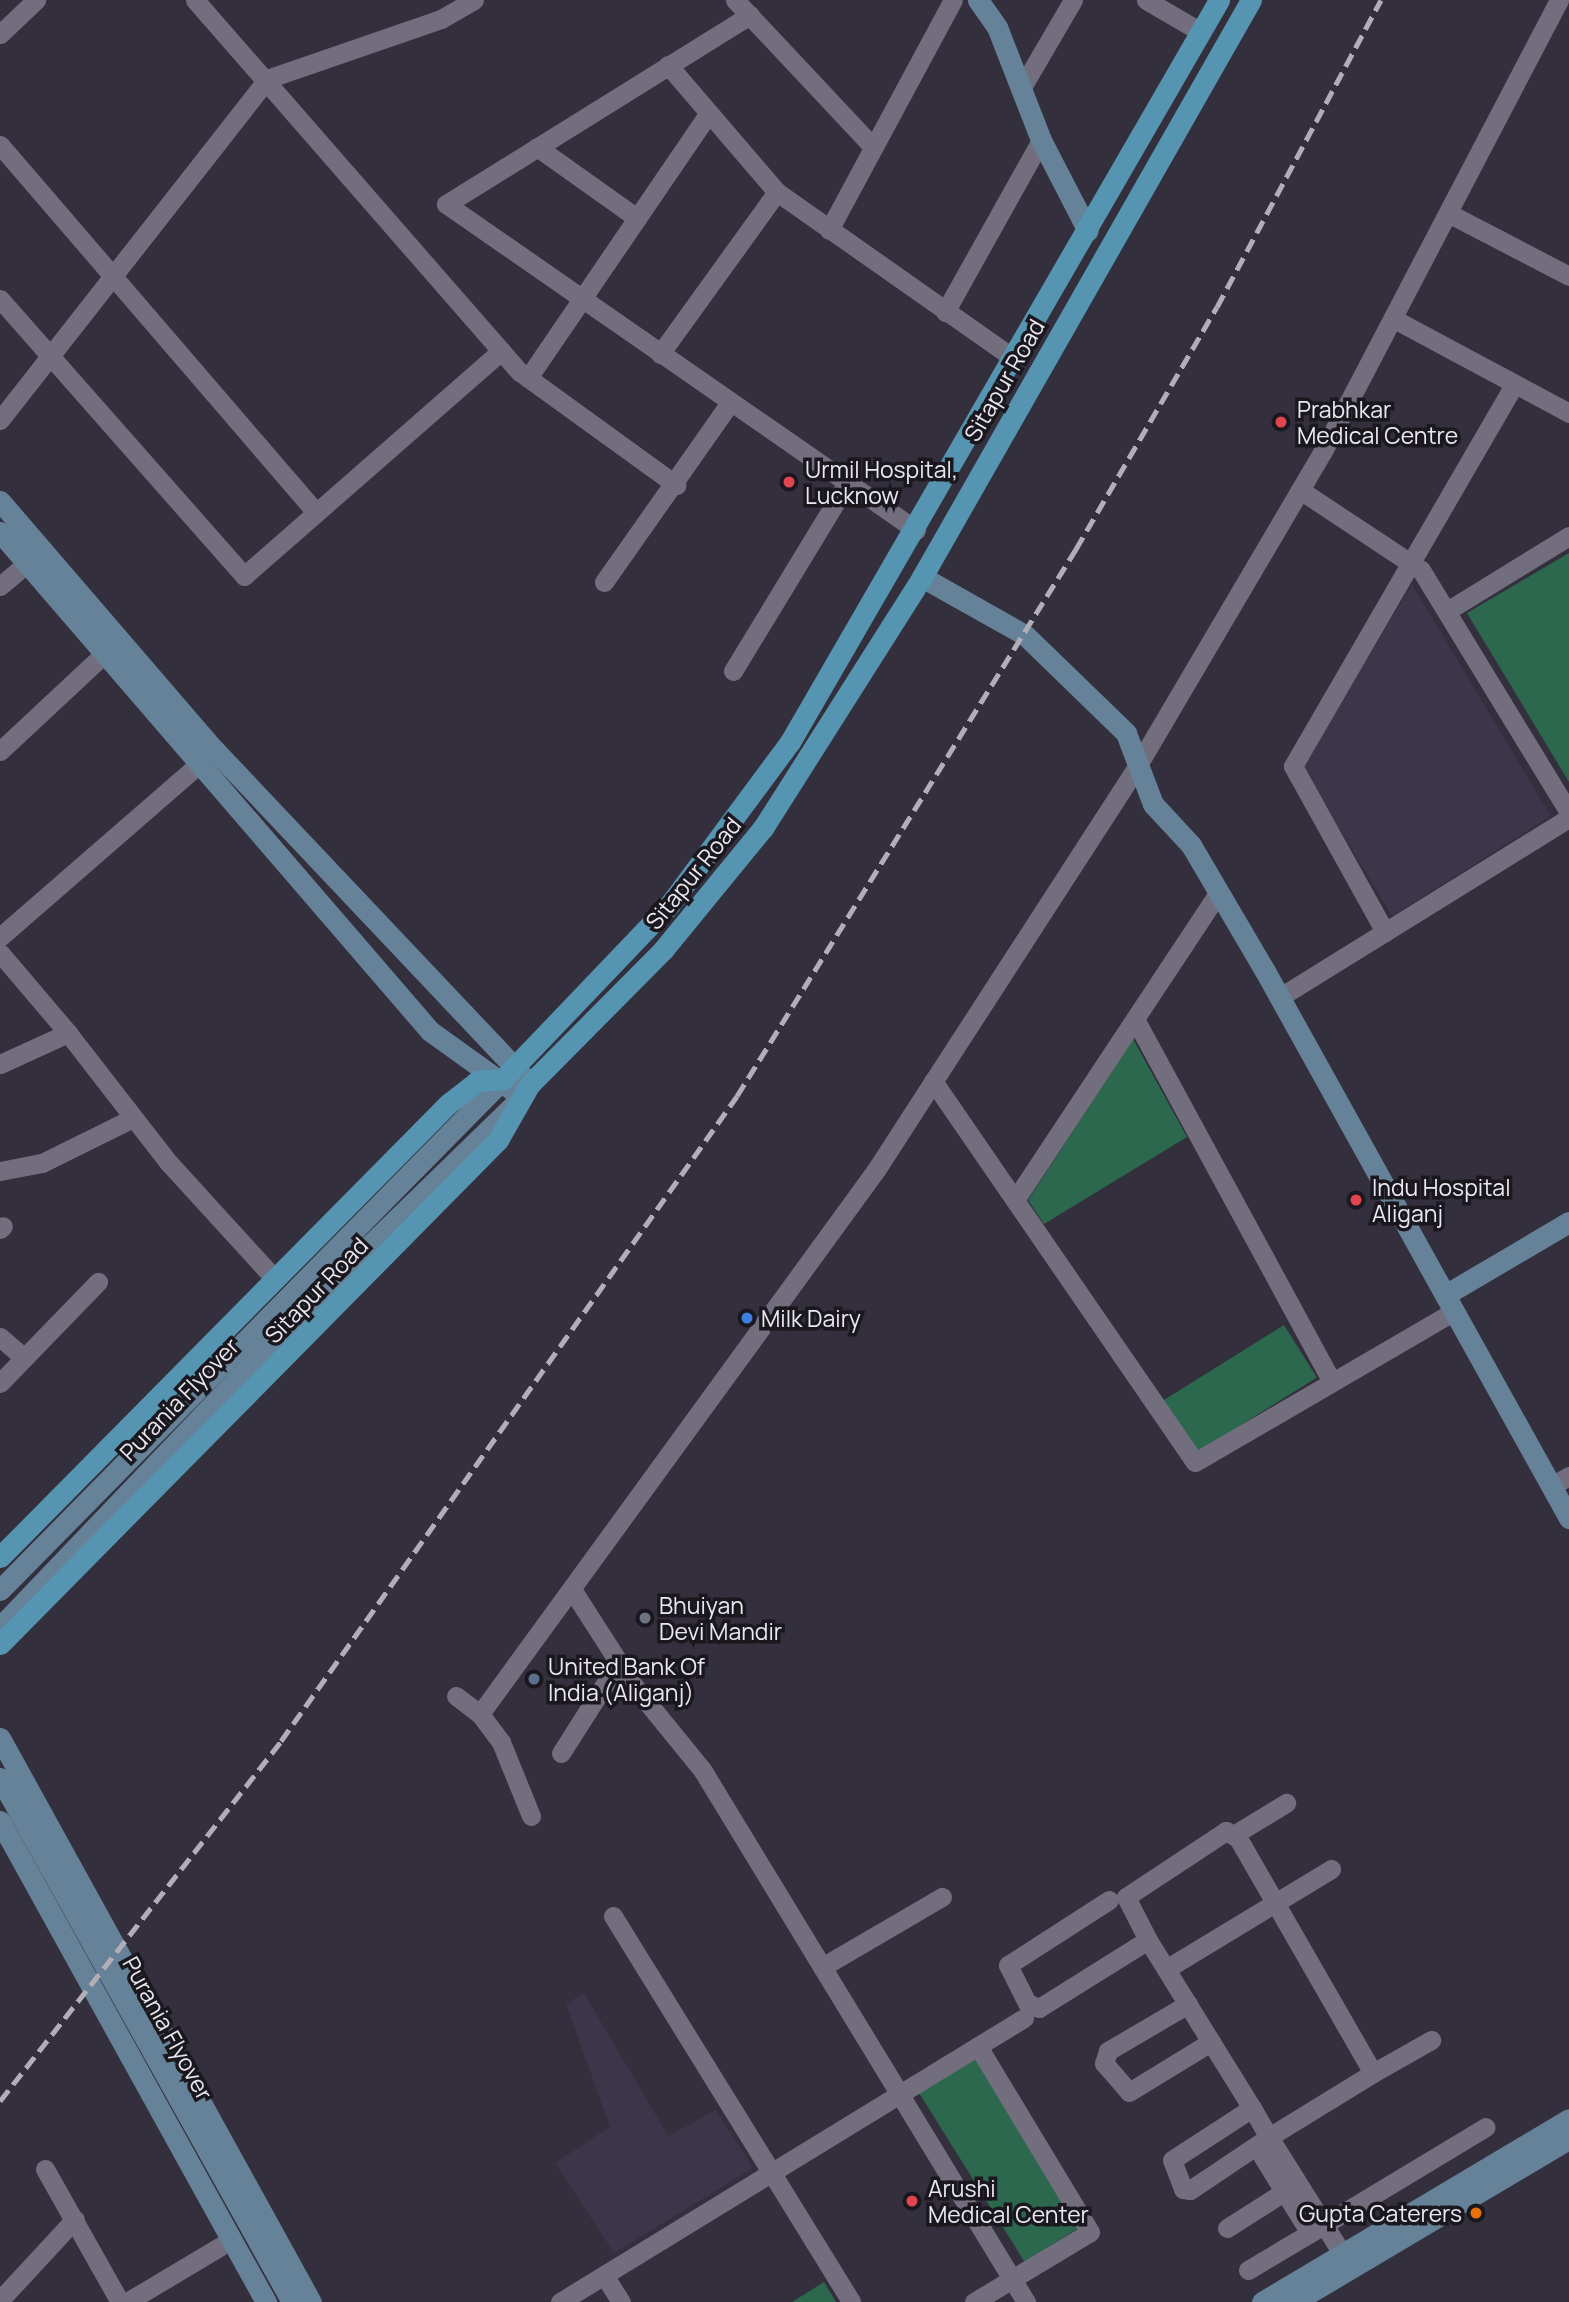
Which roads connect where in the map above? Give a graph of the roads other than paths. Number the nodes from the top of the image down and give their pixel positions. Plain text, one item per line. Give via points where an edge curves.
1 (36, 0) edge
2 (195, 0) edge
3 (474, 0) edge
4 (735, 0) edge
5 (953, 0) edge
6 (978, 0) edge
7 (1073, 0) edge
8 (1146, 0) edge
9 (1219, 0) edge
10 (1251, 0) edge
11 (1559, 0) edge
12 (750, 15) junction
13 (4, 22) edge
14 (1201, 32) junction
15 (668, 65) junction
16 (267, 79) junction
17 (1021, 89) junction
18 (709, 113) junction
19 (1041, 140) junction
20 (0, 145) edge
21 (537, 147) junction
22 (873, 147) junction
23 (777, 192) junction
24 (1450, 214) junction
25 (637, 218) junction
26 (829, 230) junction
27 (1088, 231) junction
28 (116, 275) junction
29 (1569, 276) edge
30 (0, 299) edge
31 (582, 299) junction
32 (945, 312) junction
33 (1394, 319) junction
34 (501, 351) junction
35 (660, 354) junction
36 (51, 357) junction
37 (1015, 359) junction
38 (528, 379) junction
39 (1514, 384) junction
40 (730, 404) junction
41 (1569, 413) edge
42 (0, 420) edge
43 (676, 485) junction
44 (846, 485) junction
45 (1300, 490) junction
46 (0, 501) edge
47 (316, 513) junction
48 (916, 530) junction
49 (0, 531) edge
50 (1569, 536) edge
51 (27, 563) junction
52 (1411, 563) junction
53 (922, 577) junction
54 (604, 582) dead end
55 (0, 586) edge
56 (1447, 611) junction
57 (105, 653) junction
58 (733, 671) dead end
59 (0, 751) edge
60 (200, 763) junction
61 (1138, 765) junction
62 (1569, 812) edge
63 (1569, 818) edge
64 (1219, 891) junction
65 (1385, 932) junction
66 (0, 937) edge
67 (0, 953) edge
68 (1280, 997) junction
69 (1135, 1019) junction
70 (68, 1033) junction
71 (0, 1064) edge
72 (508, 1074) junction
73 (933, 1081) junction
74 (526, 1091) junction
75 (133, 1118) junction
76 (0, 1171) edge
77 (1015, 1200) junction
78 (1569, 1222) edge
79 (275, 1279) junction
80 (98, 1282) dead end
81 (298, 1301) junction
82 (1450, 1303) junction
83 (0, 1337) edge
84 (24, 1358) junction
85 (1332, 1382) junction
86 (0, 1383) edge
87 (1560, 1481) edge
88 (1569, 1518) edge
89 (0, 1557) edge
90 (0, 1590) edge
91 (573, 1591) junction
92 (0, 1627) edge
93 (0, 1644) edge
94 (619, 1662) junction
95 (456, 1696) dead end
96 (480, 1714) junction
97 (0, 1738) edge
98 (561, 1753) dead end
99 (0, 1778) edge
100 (1286, 1803) dead end
101 (531, 1816) dead end
102 (0, 1821) edge
103 (1235, 1834) junction
104 (0, 1840) edge
105 (1331, 1869) dead end
106 (942, 1897) dead end
107 (1109, 1900) dead end
108 (1275, 1903) junction
109 (613, 1916) dead end
110 (1148, 1940) junction
111 (822, 1967) junction
112 (1166, 1969) junction
113 (1188, 2004) junction
114 (1024, 2018) dead end
115 (1431, 2040) dead end
116 (1212, 2042) junction
117 (978, 2046) junction
118 (1373, 2073) junction
119 (184, 2076) junction
120 (899, 2095) junction
121 (142, 2102) junction
122 (1252, 2108) junction
123 (1569, 2119) edge
124 (1486, 2127) dead end
125 (1569, 2139) edge
126 (1263, 2142) junction
127 (45, 2169) dead end
128 (771, 2173) junction
129 (1285, 2190) junction
130 (75, 2219) junction
131 (1227, 2228) dead end
132 (1317, 2229) junction
133 (221, 2246) junction
134 (1347, 2261) junction
135 (1248, 2270) dead end
136 (604, 2275) junction
137 (1011, 2279) junction
138 (0, 2300) edge
139 (120, 2302) edge
140 (127, 2302) edge
141 (250, 2302) edge
142 (266, 2302) edge
143 (292, 2302) edge
144 (312, 2302) edge
145 (560, 2302) edge
146 (621, 2302) edge
147 (851, 2302) edge
148 (974, 2302) edge
149 (1026, 2302) edge
150 (1262, 2302) edge
151 (1294, 2302) edge

1 - 13 street
2 - 16 street
3 - 16 street via 440,19
4 - 12 street
5 - 22 street
6 - 17 street via 997,27
7 - 17 street
8 - 14 street
9 - 14 main road, Sitapur Road
10 - 53 main road, Sitapur Road
11 - 24 street
12 - 15 street
12 - 22 street
14 - 27 main road, Sitapur Road
15 - 18 street
15 - 21 street
16 - 28 street
16 - 34 street
17 - 19 street
18 - 23 street
18 - 25 street
19 - 27 street
19 - 32 street
20 - 28 street
21 - 25 street
21 - 31 street via 446,204
22 - 26 street
23 - 26 street
23 - 35 street
24 - 29 street
24 - 33 street
25 - 31 street
26 - 32 street
27 - 37 main road, Sitapur Road
28 - 36 street
28 - 47 street
30 - 36 street
31 - 35 street
31 - 38 street
32 - 37 street
33 - 39 street
33 - 45 street
34 - 38 street
34 - 47 street
35 - 40 street
36 - 42 street
36 - 47 street via 244,576
37 - 48 main road, Sitapur Road
38 - 43 street
39 - 41 street
39 - 52 street
40 - 43 street
40 - 44 street
43 - 54 street
44 - 48 street
44 - 58 street
45 - 52 street
45 - 61 street
46 - 72 street via 207,742
48 - 72 main road, Sitapur Road via 790,742 740,813 670,904
49 - 51 street
50 - 56 street
51 - 55 street
51 - 57 street
52 - 56 street
52 - 65 street via 1293,766
53 - 61 street via 1025,635 1056,661 1126,733
53 - 74 main road, Sitapur Road via 764,828 671,942
56 - 62 street
57 - 59 street
57 - 60 street
60 - 66 street
60 - 72 street via 430,1031 464,1061
61 - 64 street via 1153,804 1191,845
61 - 73 street
63 - 65 street
64 - 68 street
64 - 69 street
65 - 68 street
67 - 70 street
68 - 82 street
69 - 77 street
69 - 85 street
70 - 71 street
70 - 75 street
72 - 74 street
72 - 79 main road, Sitapur Road via 477,1081 461,1091
72 - 81 street, Purania Flyover
73 - 77 street
73 - 91 street
74 - 81 street, Purania Flyover
74 - 93 main road, Sitapur Road via 498,1140
75 - 76 street via 42,1163
75 - 79 street
77 - 85 street via 1195,1462
78 - 82 street
79 - 89 main road, Sitapur Road
80 - 84 street
81 - 90 street, Purania Flyover
81 - 92 street, Purania Flyover
82 - 85 street
82 - 87 street
83 - 84 street
84 - 86 street
87 - 88 street
91 - 94 street
91 - 96 street
94 - 98 street
94 - 111 street via 703,1771
95 - 96 street
96 - 101 street via 501,1742
97 - 119 street
99 - 143 street, Purania Flyover
100 - 103 street
102 - 142 street, Purania Flyover
103 - 108 street
103 - 110 street via 1219,1834 1128,1890
104 - 121 street via 86,1985
105 - 108 street
106 - 111 street
107 - 110 street via 1009,1963 1027,2003 1039,2008
108 - 112 street
108 - 118 street
109 - 128 street
110 - 112 street
111 - 120 street
112 - 113 street
113 - 116 street
113 - 116 street via 1108,2051 1104,2063 1129,2092
114 - 117 street
115 - 118 street
116 - 122 street
117 - 120 street
117 - 137 street via 1090,2232
118 - 126 street
119 - 121 street
119 - 144 street
120 - 128 street
120 - 137 street
121 - 133 street
122 - 126 street
122 - 126 street via 1175,2156 1171,2171 1186,2191
123 - 134 street
124 - 132 street
125 - 134 street
126 - 129 street
126 - 132 street
127 - 130 street
128 - 136 street
128 - 147 street
129 - 131 street
129 - 132 street
130 - 138 street
130 - 139 street
132 - 134 street
132 - 135 street
133 - 140 street
133 - 141 street
134 - 150 street
134 - 151 street
136 - 145 street
136 - 146 street
137 - 148 street
137 - 149 street

